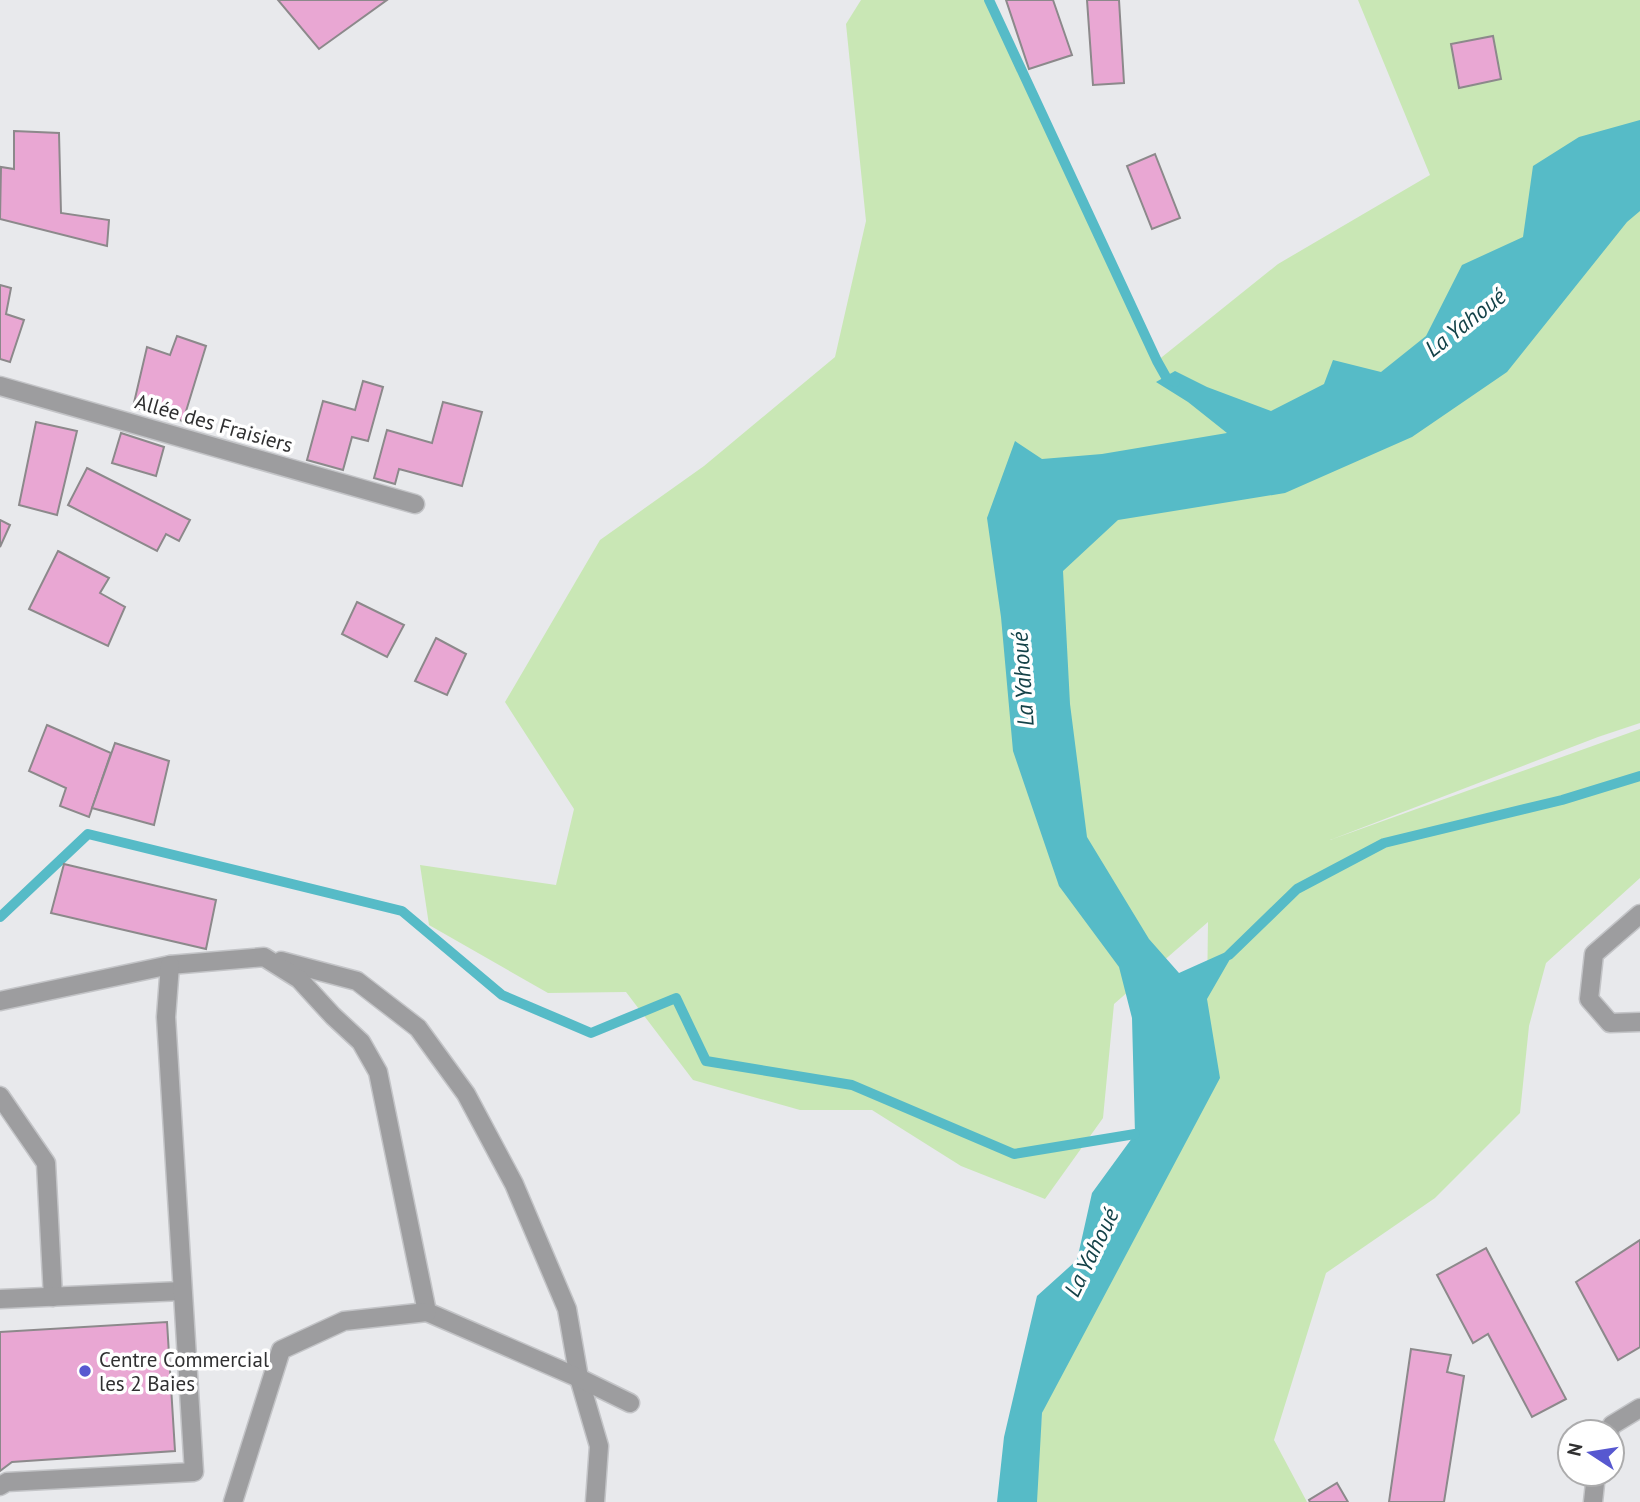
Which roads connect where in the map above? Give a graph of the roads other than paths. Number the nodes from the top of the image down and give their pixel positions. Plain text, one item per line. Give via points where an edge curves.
1 (0, 386) edge
2 (415, 504) dead end
3 (1640, 914) edge
4 (264, 957) junction
5 (170, 965) junction
6 (0, 1001) edge
7 (1640, 1022) edge
8 (0, 1096) edge
9 (182, 1291) junction
10 (53, 1297) junction
11 (0, 1299) edge
12 (427, 1312) junction
13 (579, 1378) junction
14 (630, 1403) dead end
15 (1640, 1408) edge
16 (1624, 1418) edge
17 (0, 1486) edge
18 (233, 1502) edge
19 (595, 1502) edge

1 - 2 street, Allée des Fraisiers
3 - 7 street via 1594,954 1589,999 1610,1023
4 - 5 street
4 - 12 street via 299,979 361,1042 378,1072
4 - 13 street via 357,981 418,1028 466,1094 514,1184 567,1309
5 - 6 street
5 - 9 street via 166,1017
8 - 10 street via 46,1163
9 - 10 street
9 - 17 street via 194,1472
10 - 11 street
12 - 13 street
12 - 18 street via 344,1321 281,1350
13 - 14 street
13 - 19 street via 600,1446
15 - 16 street

